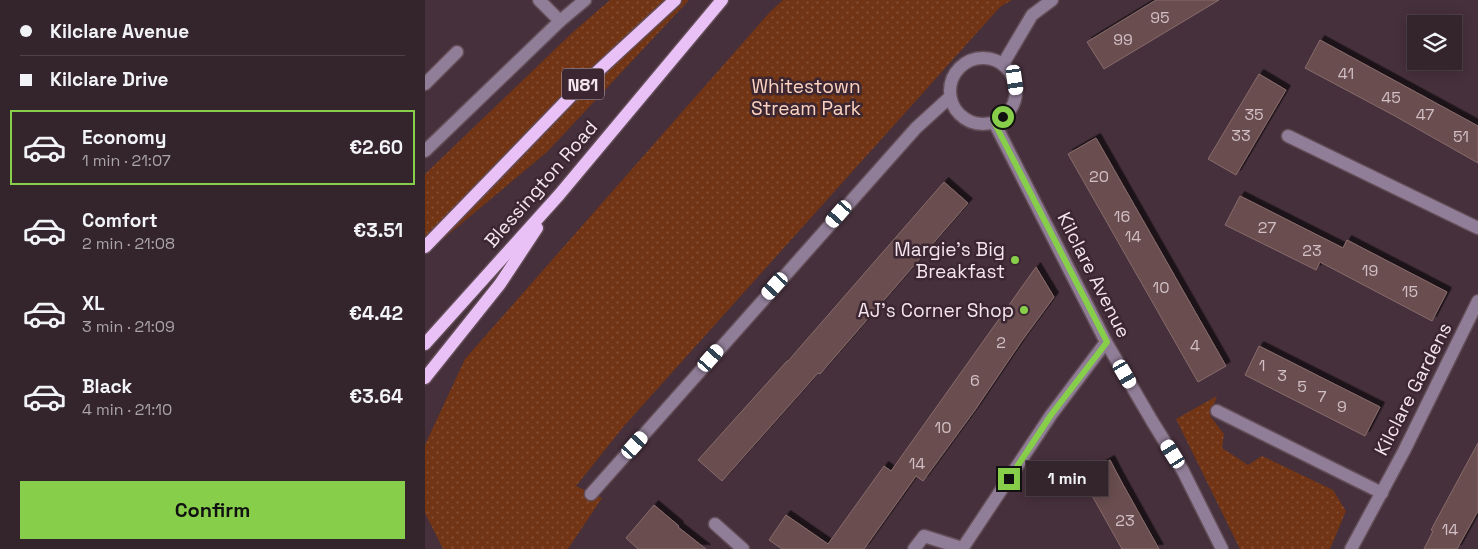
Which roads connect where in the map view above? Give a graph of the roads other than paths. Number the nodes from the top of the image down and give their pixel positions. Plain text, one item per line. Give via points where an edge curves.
1 (539, 0) edge
2 (585, 0) edge
3 (675, 0) edge
4 (721, 0) edge
5 (1052, 0) edge
6 (560, 21) junction
7 (457, 52) dead end
8 (1003, 64) junction
9 (425, 84) edge
10 (950, 97) junction
11 (994, 122) junction
12 (1288, 136) dead end
13 (425, 151) edge
14 (559, 195) junction
15 (1478, 228) edge
16 (425, 247) edge
17 (1478, 301) edge
18 (1107, 342) junction
19 (425, 344) edge
20 (425, 378) edge
21 (1217, 412) dead end
22 (1382, 493) junction
23 (591, 494) dead end
24 (715, 524) dead end
25 (962, 548) edge
26 (743, 549) edge
27 (914, 549) edge
28 (1222, 549) edge
29 (1351, 549) edge

1 - 6 street
2 - 6 street
3 - 16 main road, Blessington Road / N81 via 571,96
4 - 14 main road, Blessington Road / N81
5 - 8 street via 1032,15
6 - 13 street
7 - 9 street
8 - 10 street via 982,57 961,66 950,86
8 - 11 street via 1015,80 1015,96 1010,110
10 - 11 street via 954,108 972,122
10 - 23 street via 916,128
11 - 18 street, Kilclare Avenue
12 - 15 street
14 - 19 main road, Blessington Road / N81
14 - 20 main road via 500,284
17 - 22 street, Kilclare Gardens
18 - 25 street via 1051,415
18 - 28 street, Kilclare Avenue via 1183,471
21 - 22 street
22 - 29 street, Kilclare Gardens
24 - 26 street
25 - 27 street via 924,536

